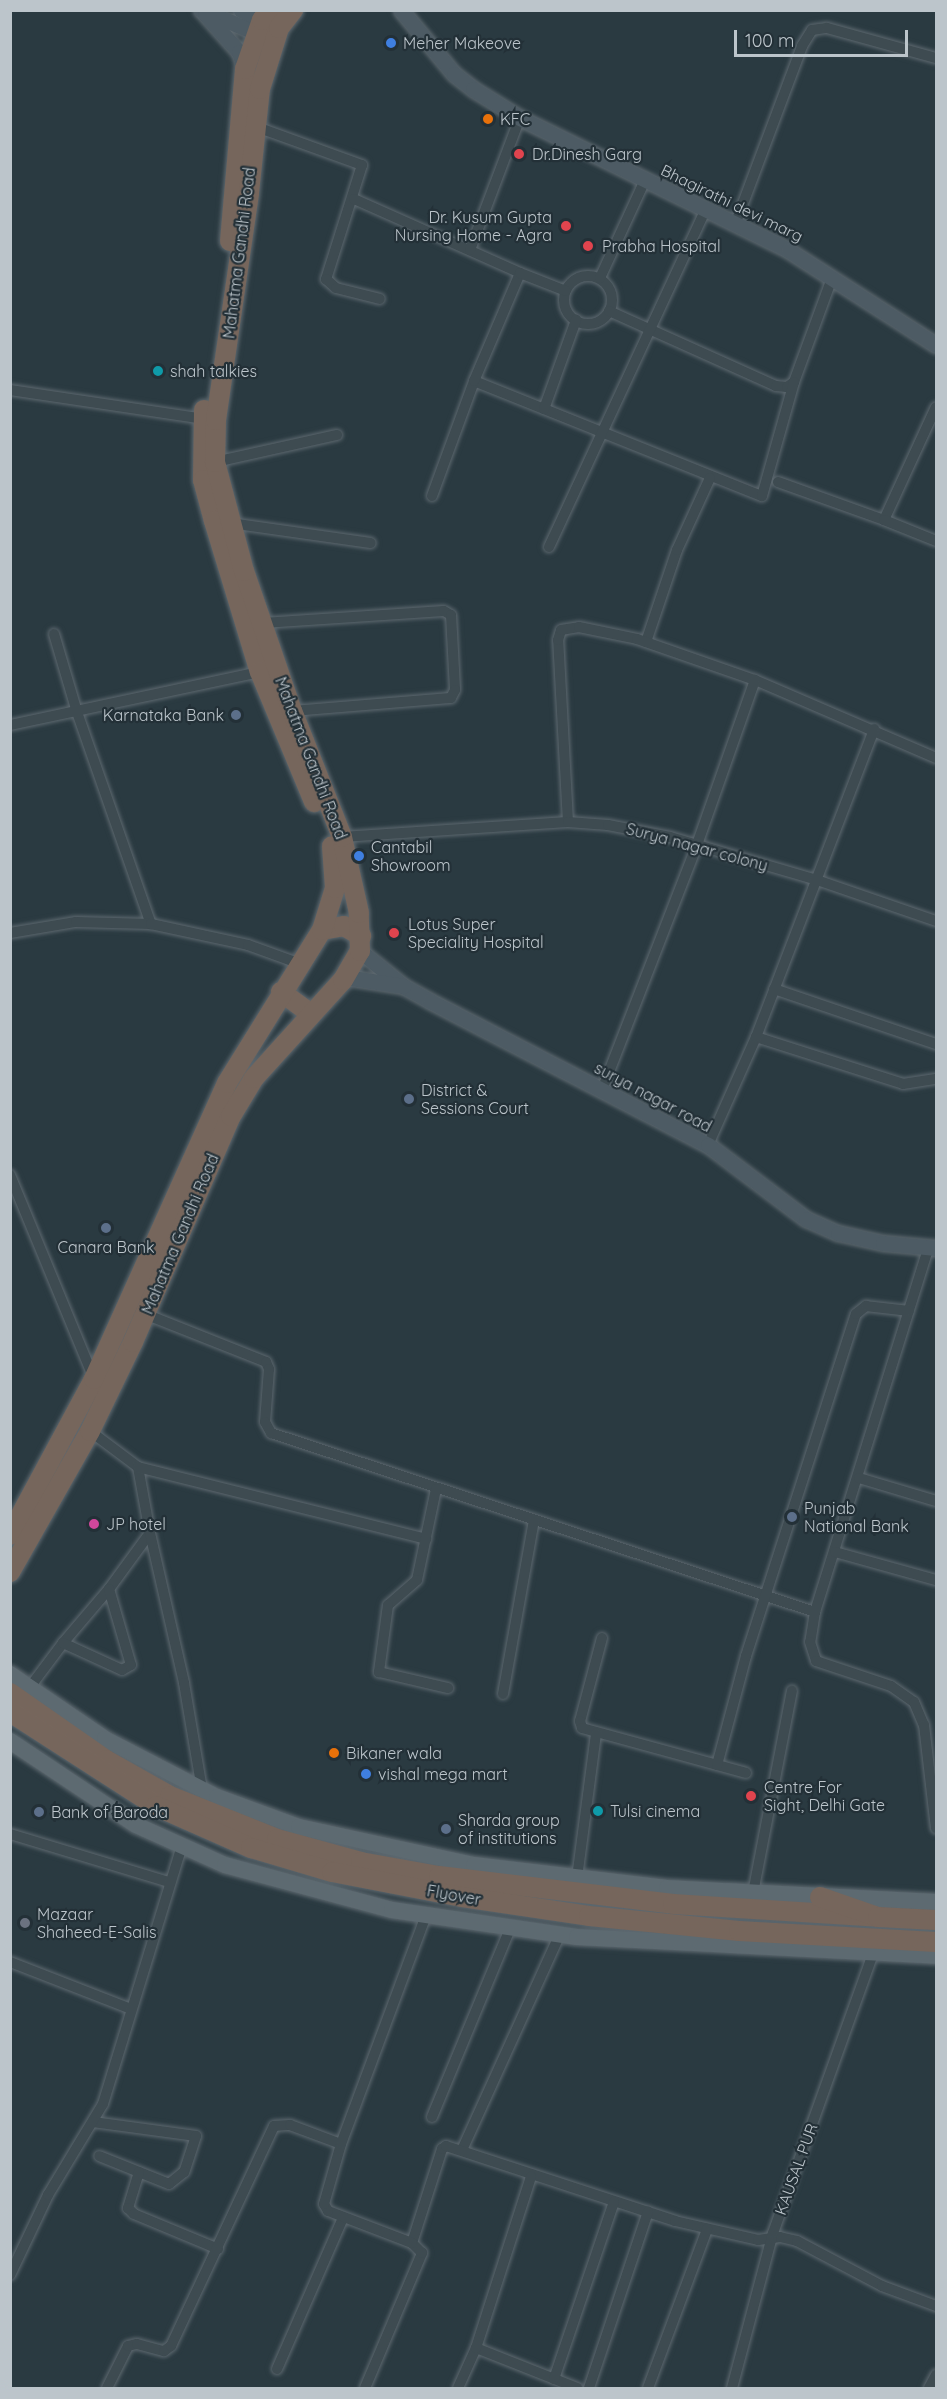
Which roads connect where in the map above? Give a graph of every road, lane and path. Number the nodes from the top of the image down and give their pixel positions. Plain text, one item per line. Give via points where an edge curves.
1 (241, 10) edge
2 (293, 10) edge
3 (401, 10) edge
4 (202, 11) edge
5 (268, 26) edge
6 (936, 58) edge
7 (245, 69) junction
8 (520, 118) junction
9 (254, 126) junction
10 (645, 180) junction
11 (354, 199) junction
12 (706, 208) junction
13 (736, 222) junction
14 (470, 250) junction
15 (520, 273) junction
16 (600, 278) junction
17 (832, 278) junction
18 (566, 291) junction
19 (380, 299) dead end
20 (609, 311) junction
21 (576, 320) junction
22 (649, 327) junction
23 (936, 345) edge
24 (474, 381) junction
25 (794, 382) junction
26 (10, 390) edge
27 (936, 407) edge
28 (544, 409) junction
29 (203, 418) junction
30 (600, 431) junction
31 (337, 435) dead end
32 (215, 462) junction
33 (710, 478) junction
34 (778, 482) dead end
35 (432, 496) dead end
36 (884, 520) junction
37 (230, 523) junction
38 (936, 541) edge
39 (371, 543) dead end
40 (549, 547) dead end
41 (263, 623) junction
42 (54, 634) dead end
43 (646, 642) junction
44 (260, 672) junction
45 (755, 680) junction
46 (292, 711) junction
47 (77, 712) junction
48 (10, 725) edge
49 (874, 729) junction
50 (936, 758) edge
51 (568, 822) junction
52 (342, 837) junction
53 (698, 845) junction
54 (814, 879) junction
55 (936, 921) edge
56 (151, 924) junction
57 (322, 930) junction
58 (10, 933) edge
59 (361, 944) junction
60 (298, 963) junction
61 (345, 977) junction
62 (403, 986) junction
63 (774, 989) junction
64 (281, 992) junction
65 (310, 1013) junction
66 (756, 1037) junction
67 (936, 1044) edge
68 (936, 1079) edge
69 (602, 1090) junction
70 (708, 1146) junction
71 (10, 1175) edge
72 (932, 1248) edge
73 (909, 1311) junction
74 (145, 1314) junction
75 (94, 1379) junction
76 (90, 1431) junction
77 (138, 1467) junction
78 (859, 1478) junction
79 (436, 1489) junction
80 (936, 1501) edge
81 (534, 1520) junction
82 (150, 1533) junction
83 (10, 1534) edge
84 (426, 1539) junction
85 (836, 1552) junction
86 (10, 1572) edge
87 (936, 1580) edge
88 (109, 1589) junction
89 (765, 1596) junction
90 (815, 1612) junction
91 (602, 1638) dead end
92 (63, 1643) junction
93 (10, 1674) edge
94 (30, 1687) junction
95 (448, 1688) dead end
96 (792, 1691) dead end
97 (10, 1693) edge
98 (503, 1694) dead end
99 (10, 1712) edge
100 (596, 1733) junction
101 (10, 1741) edge
102 (717, 1765) junction
103 (746, 1773) dead end
104 (202, 1789) junction
105 (936, 1828) edge
106 (10, 1834) edge
107 (182, 1846) junction
108 (576, 1878) junction
109 (169, 1882) junction
110 (753, 1893) junction
111 (820, 1897) junction
112 (936, 1902) edge
113 (426, 1916) junction
114 (878, 1917) junction
115 (936, 1920) edge
116 (510, 1929) junction
117 (560, 1934) junction
118 (936, 1942) edge
119 (873, 1954) junction
120 (936, 1956) edge
121 (10, 1962) edge
122 (131, 2009) junction
123 (432, 2117) dead end
124 (93, 2122) junction
125 (341, 2144) junction
126 (462, 2151) junction
127 (99, 2156) dead end
128 (139, 2172) junction
129 (531, 2177) junction
130 (614, 2202) junction
131 (648, 2212) junction
132 (343, 2218) junction
133 (707, 2229) junction
134 (771, 2240) junction
135 (411, 2243) junction
136 (218, 2249) junction
137 (10, 2275) edge
138 (936, 2306) edge
139 (476, 2348) junction
140 (277, 2369) dead end
141 (936, 2374) edge
142 (554, 2379) junction
143 (107, 2388) edge
144 (365, 2388) edge
145 (458, 2388) edge
146 (577, 2388) edge
147 (590, 2388) edge
148 (648, 2388) edge
149 (732, 2388) edge
150 (929, 2388) edge

1 - 5 street
2 - 5 highway, Mahatma Gandhi Road
3 - 8 street, Bhagirathi devi marg via 453,74
4 - 5 street
4 - 7 street via 239,52
5 - 7 highway, Mahatma Gandhi Road
5 - 9 highway, Mahatma Gandhi Road
6 - 13 street via 827,28 812,30 802,46
7 - 29 highway, Mahatma Gandhi Road via 230,244
8 - 10 street, Bhagirathi devi marg
8 - 14 street
9 - 11 street via 359,160 362,174
9 - 32 highway, Mahatma Gandhi Road via 249,192 216,420
10 - 12 street, Bhagirathi devi marg
10 - 16 street
11 - 14 street
11 - 19 street via 327,281 336,288
12 - 13 street, Bhagirathi devi marg
12 - 22 street
13 - 17 street, Bhagirathi devi marg
14 - 15 street
15 - 18 street
15 - 24 street
16 - 18 street via 576,279
16 - 20 street via 610,289
17 - 23 street, Bhagirathi devi marg
17 - 25 street
18 - 21 street via 566,307
20 - 21 street via 591,323
20 - 22 street
21 - 28 street
22 - 25 street via 776,386
22 - 30 street
24 - 28 street
24 - 35 street
25 - 33 street via 762,496
26 - 29 street
27 - 36 street
28 - 30 street
29 - 44 highway, Mahatma Gandhi Road via 203,480
30 - 33 street
30 - 40 street
31 - 32 street
32 - 37 highway, Mahatma Gandhi Road
33 - 43 street via 677,550
34 - 36 street
36 - 38 street
37 - 39 street
37 - 41 highway, Mahatma Gandhi Road
41 - 46 highway, Mahatma Gandhi Road
41 - 46 street via 444,611 452,617 455,690 451,698
42 - 47 street
43 - 45 street
43 - 51 street via 579,627 566,628 559,634
44 - 47 street
44 - 57 highway, Mahatma Gandhi Road via 334,850 335,888
45 - 49 street
45 - 53 street
46 - 52 highway, Mahatma Gandhi Road
47 - 48 street
47 - 56 street
49 - 50 street
49 - 54 street
51 - 52 street, Surya nagar colony
51 - 53 street, Surya nagar colony via 644,831
52 - 59 highway, Mahatma Gandhi Road
53 - 54 street, Surya nagar colony
53 - 69 street
54 - 55 street, Surya nagar colony
54 - 63 street
56 - 58 street via 76,922
56 - 60 street via 248,945
57 - 59 highway via 344,926
57 - 60 highway, Mahatma Gandhi Road
59 - 61 highway, Mahatma Gandhi Road
59 - 62 street, surya nagar road
60 - 64 highway, Mahatma Gandhi Road
61 - 62 street
61 - 65 highway, Mahatma Gandhi Road
62 - 69 street, surya nagar road
63 - 66 street
63 - 67 street
64 - 65 highway
64 - 75 highway, Mahatma Gandhi Road via 227,1083
65 - 74 highway, Mahatma Gandhi Road via 254,1078 231,1116
66 - 68 street via 903,1084
66 - 70 street
69 - 70 street, surya nagar road
70 - 72 street, surya nagar road via 813,1222 883,1243
71 - 75 street
72 - 73 street
73 - 78 street
73 - 89 street via 866,1306 857,1310
74 - 76 highway, Mahatma Gandhi Road
74 - 79 street via 266,1362 269,1370 265,1422 271,1433
75 - 83 highway, Mahatma Gandhi Road
76 - 77 street
76 - 86 highway, Mahatma Gandhi Road
77 - 82 street
77 - 84 street
78 - 80 street
78 - 85 street
79 - 81 street
79 - 84 street
81 - 89 street
81 - 98 street
82 - 88 street
82 - 104 street via 184,1683
84 - 95 street via 417,1580 388,1605 379,1672
85 - 87 street
85 - 90 street
88 - 92 street
88 - 92 street via 131,1656 129,1668 110,1665
89 - 90 street
89 - 102 street
90 - 105 street via 810,1642 816,1661 891,1686 914,1702 924,1725
91 - 100 street via 580,1721 582,1728
92 - 94 street
93 - 94 main road
94 - 104 main road via 105,1739
96 - 110 street
97 - 114 highway, Flyover via 106,1760 198,1809 277,1839 361,1862 439,1876 673,1904
99 - 118 highway, Flyover via 128,1790 240,1844 332,1872 462,1898 739,1931
100 - 102 street
100 - 108 street
101 - 107 main road via 136,1825
102 - 103 street
104 - 108 main road via 299,1827 474,1866
106 - 109 street
107 - 109 street
107 - 113 main road via 225,1865
108 - 110 main road
109 - 122 street
110 - 111 main road
111 - 112 main road
111 - 114 highway
113 - 116 main road
113 - 125 street
114 - 115 highway, Flyover
116 - 117 main road
116 - 123 street
117 - 119 main road
117 - 126 street
119 - 120 main road
119 - 134 street, KAUSAL PUR
121 - 122 street
122 - 124 street via 103,2103
124 - 128 street via 196,2136 184,2172 169,2184
124 - 137 street via 48,2195
125 - 132 street via 324,2206
125 - 136 street via 290,2125 273,2126
126 - 129 street
126 - 135 street via 443,2147
127 - 128 street
128 - 136 street via 128,2208 134,2214
129 - 130 street
129 - 139 street
130 - 131 street
130 - 142 street
131 - 133 street
131 - 147 street
132 - 135 street
132 - 140 street
133 - 134 street
133 - 148 street
134 - 138 street via 797,2241 882,2286
134 - 149 street, KAUSAL PUR
135 - 144 street via 422,2257
136 - 143 street via 169,2349 128,2346
139 - 142 street
139 - 145 street
141 - 150 street
142 - 146 street

